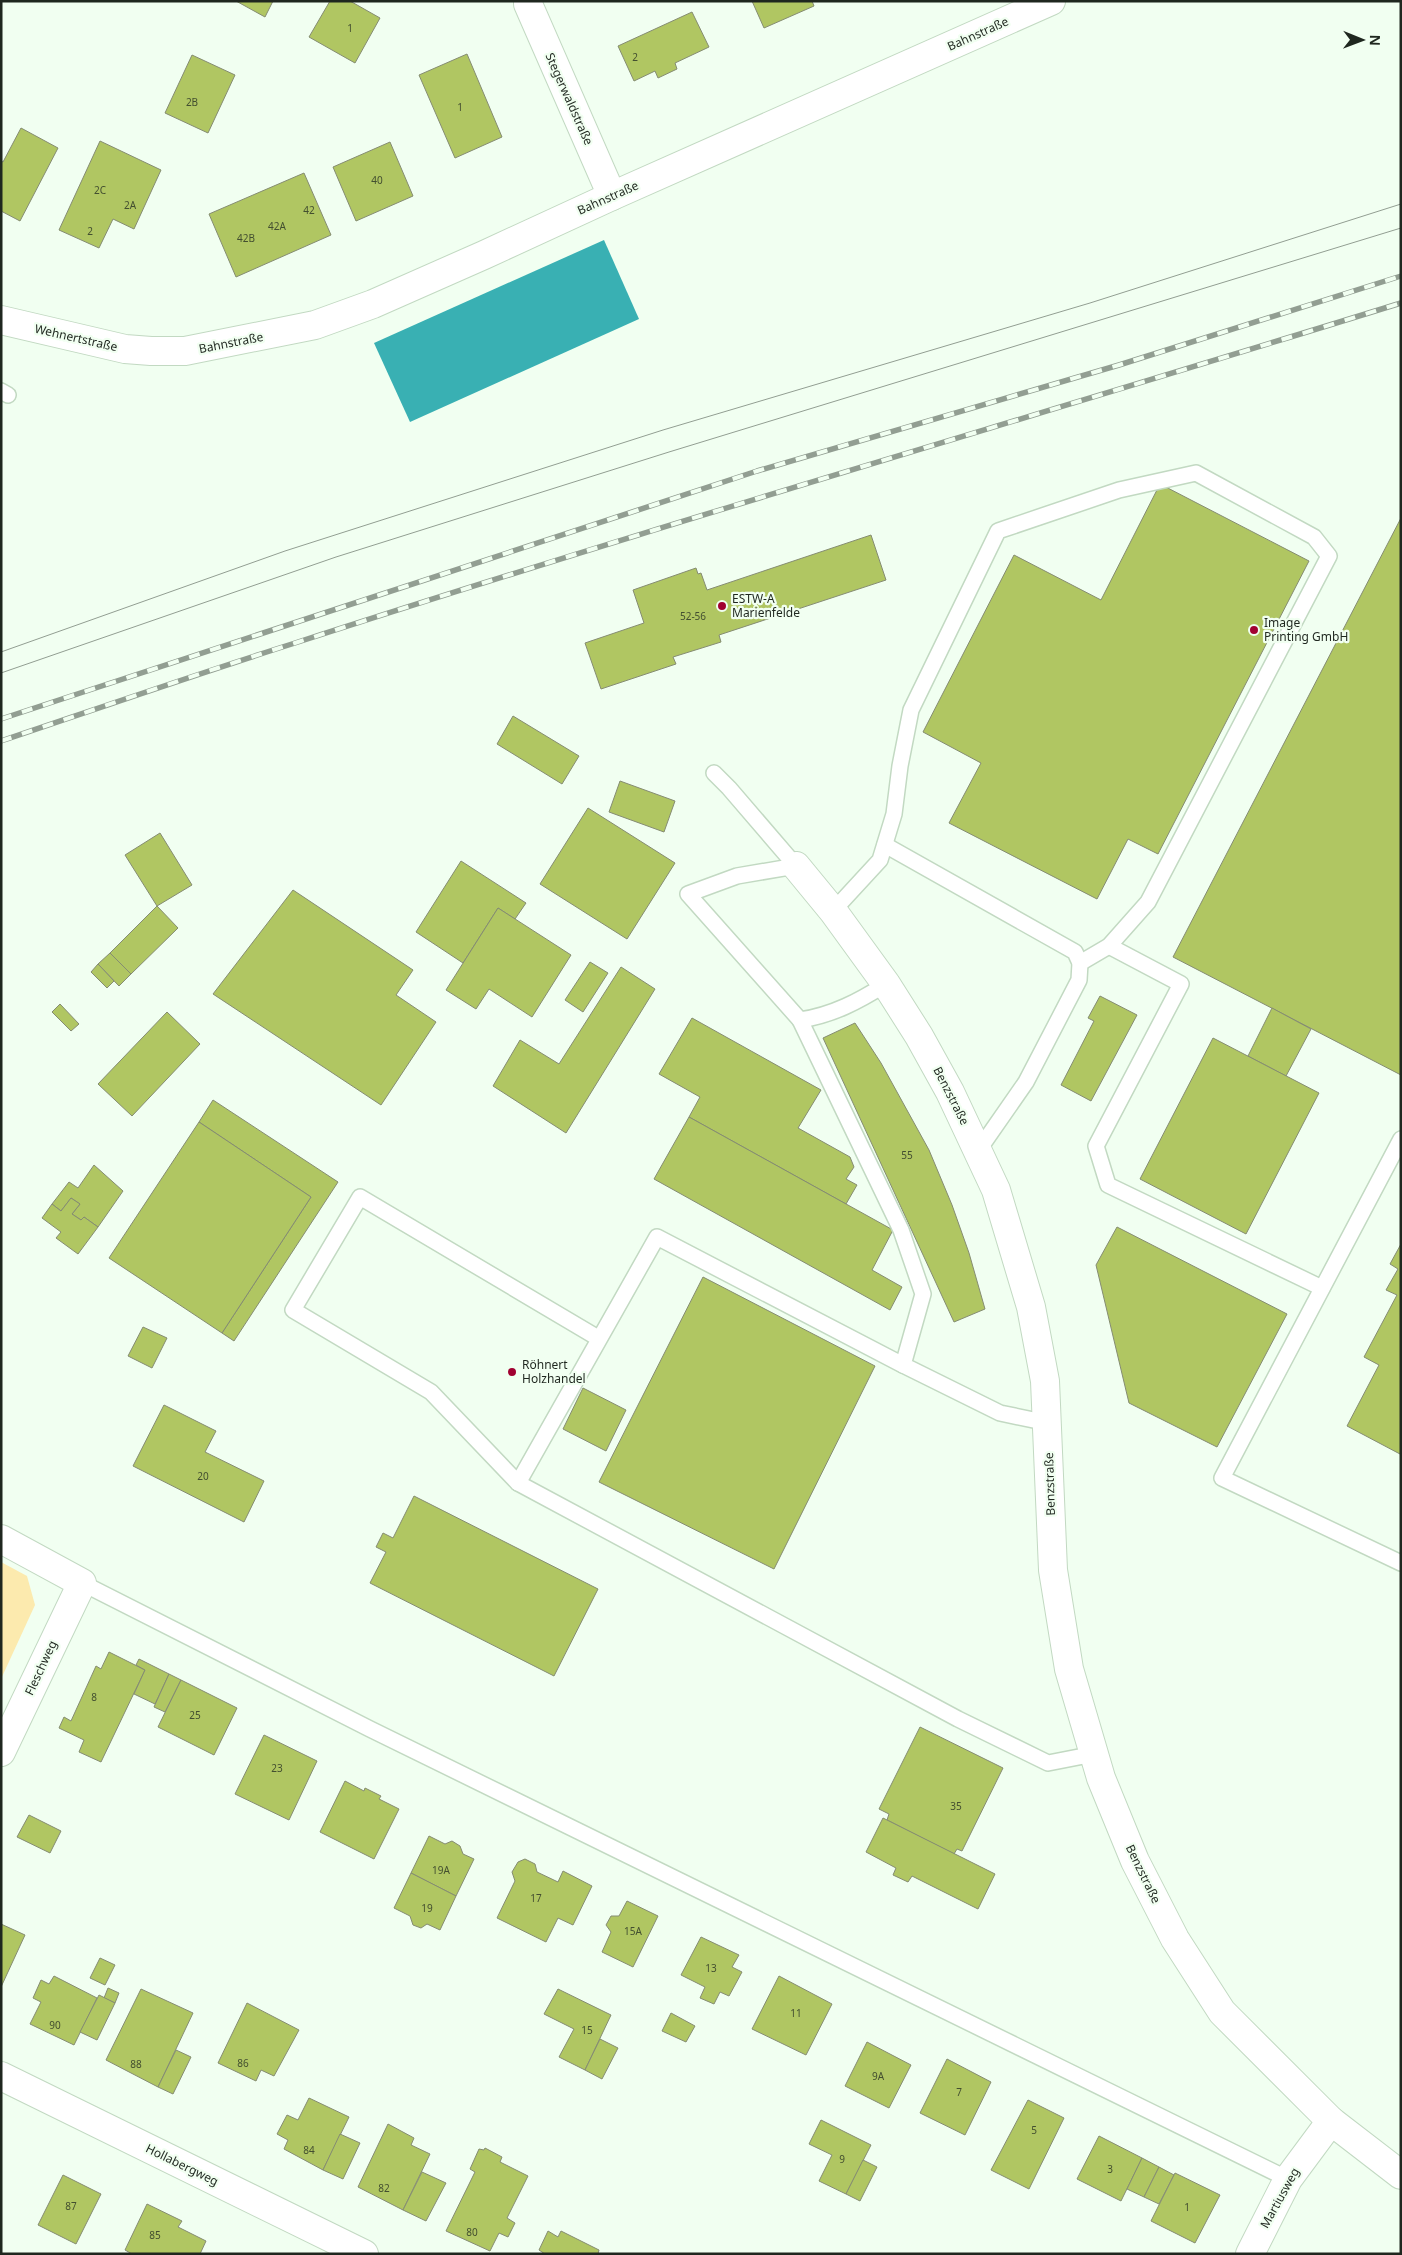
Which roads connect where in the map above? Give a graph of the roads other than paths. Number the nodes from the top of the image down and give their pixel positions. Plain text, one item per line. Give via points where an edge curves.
1 (1052, 1) edge
2 (522, 2) edge
3 (612, 196) junction
4 (1, 320) edge
5 (151, 351) joint
6 (714, 774) dead end
7 (885, 845) junction
8 (796, 866) junction
9 (833, 911) junction
10 (1109, 946) junction
11 (1080, 964) junction
12 (886, 984) junction
13 (800, 1020) junction
14 (1401, 1139) edge
15 (978, 1151) junction
16 (1322, 1288) junction
17 (598, 1338) junction
18 (903, 1365) junction
19 (1048, 1423) junction
20 (518, 1483) junction
21 (1, 1539) edge
22 (1401, 1563) edge
23 (82, 1583) junction
24 (1, 1752) edge
25 (1094, 1754) junction
26 (1, 2076) edge
27 (1331, 2121) junction
28 (1401, 2175) edge
29 (1288, 2179) junction
30 (364, 2254) edge
31 (1250, 2254) edge

1 - 3 street, Bahnstraße
2 - 3 street, Stegerwaldstraße
3 - 5 street, Bahnstraße via 382,300 315,326 184,351
4 - 5 street, Wehnertstraße via 126,349
6 - 8 lane, Benzstraße
7 - 9 lane via 880,860
7 - 10 lane via 894,814 911,710 998,531 1119,490 1196,473 1314,537 1329,556 1148,902
7 - 11 lane via 1075,952
8 - 9 street, Benzstraße
8 - 13 lane via 737,876 688,894
9 - 12 street, Benzstraße
10 - 11 lane
10 - 16 lane via 1181,984 1096,1146 1108,1185
11 - 15 lane via 1079,980 1026,1082
12 - 13 lane via 844,1008
12 - 15 street, Benzstraße via 950,1092
13 - 18 lane via 901,1230 922,1294
14 - 16 lane
15 - 19 street, Benzstraße via 996,1190 1032,1307 1045,1381
16 - 22 lane via 1222,1478
17 - 18 lane via 657,1237
17 - 20 lane
17 - 20 lane via 360,1197 293,1310 430,1392
18 - 19 lane via 1000,1413
19 - 25 street, Benzstraße via 1053,1570 1069,1669
20 - 25 lane via 1048,1764
21 - 23 street
23 - 24 street, Fleschweg
23 - 29 lane via 370,1729
25 - 27 street, Benzstraße via 1135,1861 1175,1939 1222,2012
26 - 30 street, Hollabergweg
27 - 28 street, Benzstraße
27 - 29 street, Martiusweg
29 - 31 street, Martiusweg

